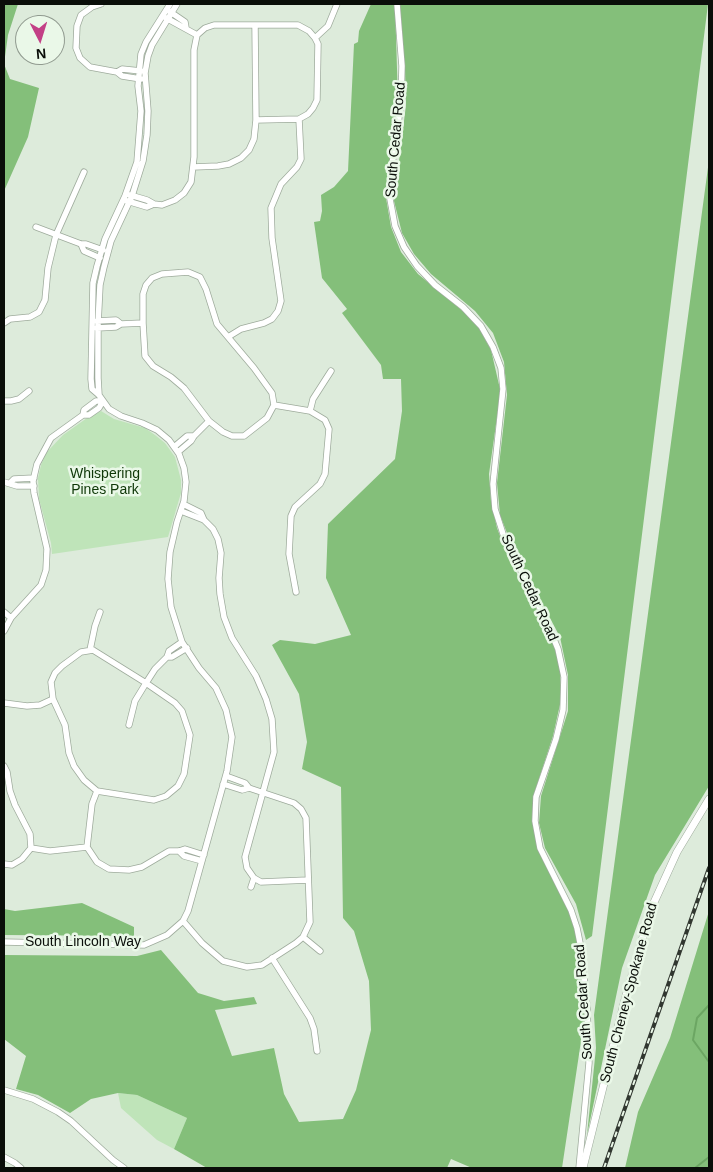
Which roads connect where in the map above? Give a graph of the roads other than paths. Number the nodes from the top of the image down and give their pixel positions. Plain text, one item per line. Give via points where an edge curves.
1 (101, 4) edge
2 (170, 4) edge
3 (177, 4) edge
4 (337, 4) edge
5 (397, 4) edge
6 (169, 11) junction
7 (165, 18) junction
8 (256, 25) junction
9 (186, 28) junction
10 (197, 35) junction
11 (315, 38) junction
12 (142, 71) junction
13 (117, 72) junction
14 (142, 79) junction
15 (298, 119) junction
16 (256, 120) junction
17 (193, 166) junction
18 (84, 172) dead end
19 (128, 198) junction
20 (36, 227) dead end
21 (56, 235) junction
22 (81, 244) junction
23 (105, 250) junction
24 (102, 259) junction
25 (95, 321) junction
26 (4, 323) edge
27 (143, 323) junction
28 (121, 324) junction
29 (95, 328) junction
30 (228, 337) junction
31 (332, 370) dead end
32 (29, 390) dead end
33 (101, 398) junction
34 (4, 401) edge
35 (274, 405) junction
36 (310, 411) junction
37 (210, 421) junction
38 (194, 436) junction
39 (174, 446) junction
40 (178, 452) junction
41 (34, 478) junction
42 (7, 482) edge
43 (34, 486) junction
44 (183, 504) junction
45 (181, 511) junction
46 (204, 520) junction
47 (296, 592) dead end
48 (4, 612) edge
49 (100, 612) dead end
50 (12, 618) junction
51 (4, 631) edge
52 (182, 642) junction
53 (186, 648) junction
54 (90, 650) junction
55 (167, 657) junction
56 (146, 683) junction
57 (53, 698) junction
58 (4, 703) edge
59 (129, 725) dead end
60 (4, 766) edge
61 (226, 776) junction
62 (223, 784) junction
63 (249, 788) junction
64 (97, 790) junction
65 (262, 793) junction
66 (709, 799) edge
67 (87, 847) junction
68 (31, 848) junction
69 (203, 858) junction
70 (4, 864) edge
71 (254, 878) junction
72 (308, 880) junction
73 (250, 887) dead end
74 (182, 921) junction
75 (303, 937) junction
76 (4, 942) edge
77 (320, 951) dead end
78 (272, 958) junction
79 (317, 1051) dead end
80 (4, 1090) edge
81 (4, 1157) edge
82 (21, 1168) edge
83 (124, 1168) edge
84 (579, 1168) edge
85 (583, 1168) edge

1 - 13 street via 80,14 76,48 80,58 90,67
2 - 6 street
3 - 6 street
4 - 11 street via 328,26
5 - 84 street, South Cedar Road via 402,66 390,199 395,226 416,266 481,326 501,368 503,389 493,484 495,509 504,537 558,649 564,678 564,710 536,797 535,821 540,848 571,910 581,948 589,1063
6 - 7 street
6 - 9 street via 185,22
7 - 9 street
7 - 12 street via 146,42 141,54
8 - 10 street via 214,25
8 - 11 street via 298,25
8 - 16 street
9 - 10 street
10 - 17 street via 194,50
11 - 15 street via 318,44 317,100 308,114
12 - 13 street via 122,69
12 - 14 street
13 - 14 street via 122,76
14 - 19 street via 137,162
15 - 16 street
15 - 30 street via 301,159 281,184 271,208 281,301 278,311 272,319 241,328
16 - 17 street via 254,139 242,158 218,166
17 - 19 street via 191,182 175,200 147,207
18 - 21 street
19 - 23 street via 111,224
20 - 21 street
21 - 22 street
21 - 26 street via 45,300 39,312
22 - 23 street
22 - 24 street via 84,251
23 - 24 street
24 - 25 street via 93,283
25 - 28 street via 116,320
25 - 29 street
27 - 28 street
27 - 30 street via 143,294 152,278 188,272 200,277 217,324
27 - 37 street via 145,356 153,366 184,388
28 - 29 street
29 - 33 street via 91,379 92,389
30 - 35 street via 272,393
31 - 36 street via 313,399
32 - 34 street via 19,399
33 - 39 street, South Lincoln Way via 109,409 157,430
33 - 41 street via 99,408 83,415 51,438 37,464
35 - 36 street
35 - 37 street via 268,418 244,436 232,436
36 - 47 street via 325,420 329,443 325,474 320,484 296,507 292,516 289,554
37 - 38 street
38 - 39 street via 187,436
38 - 40 street
39 - 40 street, South Lincoln Way
40 - 44 street, South Lincoln Way via 186,482
41 - 42 street via 14,478
41 - 43 street
42 - 43 street via 16,486
43 - 50 street via 47,549 46,570 41,585
44 - 45 street, South Lincoln Way
44 - 46 street via 201,513
45 - 46 street
45 - 52 street, South Lincoln Way via 170,552 168,579 170,607
46 - 65 street via 218,538 224,617 232,638 256,676 272,719 274,752
48 - 50 street
49 - 54 street
50 - 51 street
52 - 53 street, South Lincoln Way
52 - 55 street
53 - 55 street
53 - 61 street, South Lincoln Way via 216,688 226,710 232,737
54 - 56 street
54 - 57 street via 81,652 55,673 51,682
55 - 56 street
56 - 59 street via 135,701
56 - 64 street via 175,703 182,712 190,735 184,774 178,786 166,796 154,800
57 - 58 street via 40,705
57 - 64 street via 65,725 74,766
60 - 68 street via 15,805 30,834
61 - 62 street, South Lincoln Way
61 - 63 street via 245,783
62 - 63 street via 242,790
62 - 69 street, South Lincoln Way
63 - 65 street
64 - 67 street via 92,804
65 - 71 street via 245,857
65 - 72 street via 294,803 306,818
66 - 85 main road, South Cheney-Spokane Road via 678,852 651,909
67 - 68 street via 50,852
67 - 69 street via 97,862 110,869 142,867 169,850
68 - 70 street via 12,865
69 - 74 street, South Lincoln Way
71 - 72 street via 261,882
71 - 73 street
72 - 75 street via 310,922
74 - 76 street, South Lincoln Way via 167,936 144,945
74 - 78 street via 223,961 247,967 262,965
75 - 77 street
75 - 78 street
78 - 79 street via 312,1022
80 - 83 street via 33,1099 58,1112
81 - 82 street

